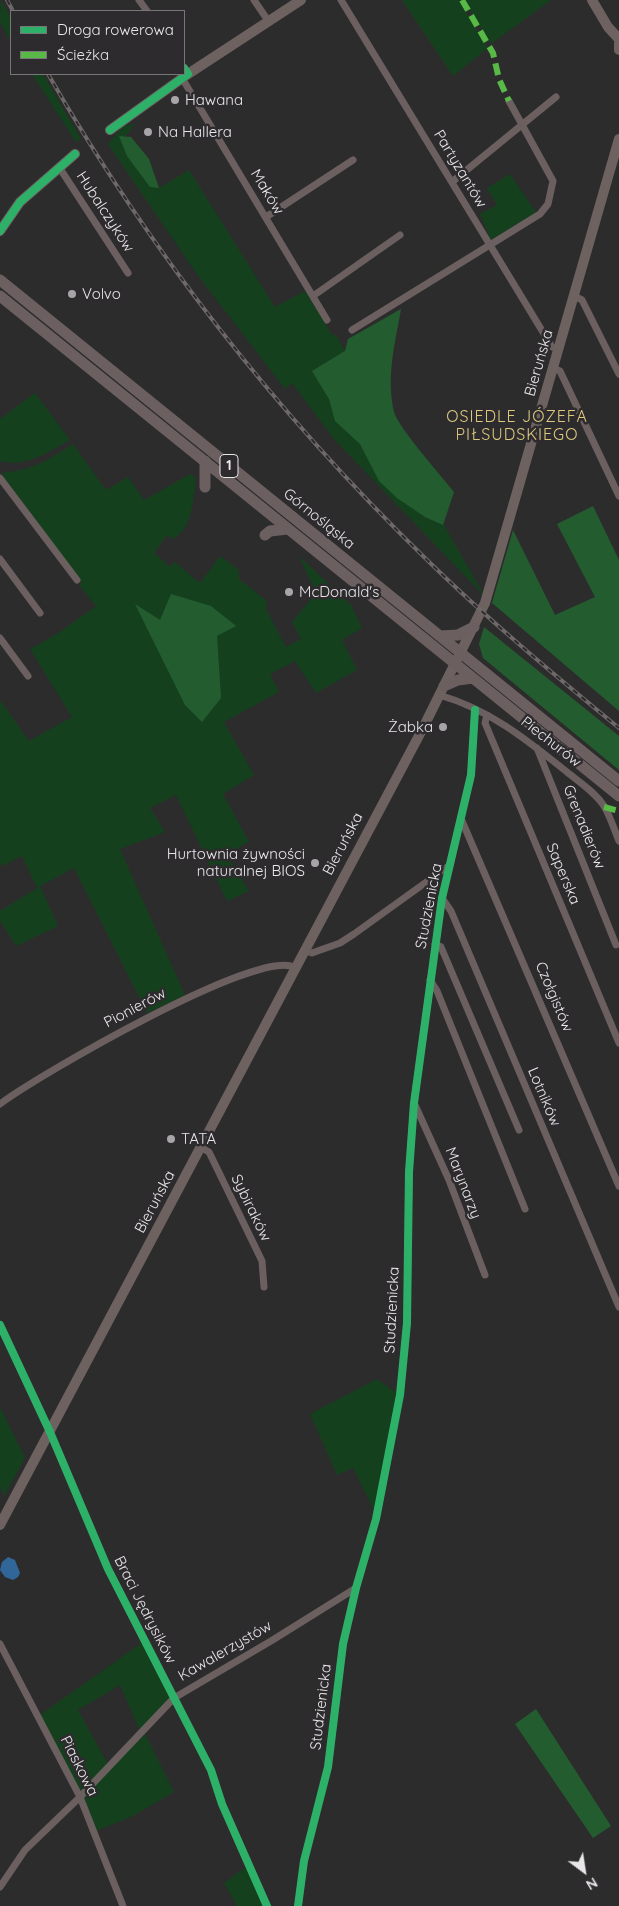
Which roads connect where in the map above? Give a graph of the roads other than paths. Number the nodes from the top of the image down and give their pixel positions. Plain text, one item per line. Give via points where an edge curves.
1 (254, 0) edge
2 (302, 0) edge
3 (341, 0) edge
4 (592, 0) edge
5 (269, 22) junction
6 (619, 41) edge
7 (619, 50) edge
8 (185, 73) edge
9 (182, 75) edge
10 (556, 97) dead end
11 (510, 101) dead end
12 (523, 126) junction
13 (110, 130) dead end
14 (619, 139) edge
15 (75, 154) dead end
16 (353, 160) dead end
17 (59, 167) junction
18 (452, 182) junction
19 (266, 217) junction
20 (0, 231) edge
21 (400, 235) dead end
22 (490, 247) junction
23 (128, 273) dead end
24 (0, 280) edge
25 (0, 296) edge
26 (312, 296) junction
27 (574, 296) junction
28 (327, 320) dead end
29 (352, 330) dead end
30 (558, 349) junction
31 (553, 368) junction
32 (619, 374) edge
33 (205, 461) junction
34 (0, 478) edge
35 (205, 487) dead end
36 (619, 496) edge
37 (288, 529) junction
38 (264, 535) dead end
39 (0, 559) edge
40 (77, 580) dead end
41 (40, 613) dead end
42 (474, 627) junction
43 (441, 636) junction
44 (0, 638) edge
45 (461, 652) junction
46 (455, 663) junction
47 (28, 676) dead end
48 (474, 678) junction
49 (441, 691) junction
50 (474, 710) junction
51 (487, 715) junction
52 (537, 748) junction
53 (619, 781) edge
54 (619, 796) edge
55 (462, 820) junction
56 (619, 841) edge
57 (450, 865) junction
58 (442, 898) junction
59 (435, 944) junction
60 (616, 944) dead end
61 (304, 950) junction
62 (294, 967) junction
63 (430, 980) junction
64 (619, 1042) edge
65 (414, 1103) junction
66 (0, 1104) edge
67 (518, 1130) dead end
68 (200, 1147) junction
69 (619, 1186) edge
70 (525, 1209) dead end
71 (485, 1275) dead end
72 (264, 1287) dead end
73 (619, 1307) edge
74 (0, 1325) edge
75 (50, 1432) junction
76 (0, 1525) edge
77 (356, 1588) junction
78 (0, 1644) edge
79 (174, 1698) junction
80 (80, 1797) junction
81 (0, 1887) edge
82 (123, 1906) edge
83 (267, 1906) edge
84 (298, 1906) edge

1 - 5 street
2 - 5 main road
3 - 18 street, Partyzantów
4 - 6 main road
5 - 8 main road
6 - 7 main road
8 - 19 street, Maków
9 - 13 main road
10 - 12 street
11 - 12 street
12 - 18 street
12 - 22 street via 554,187 540,214
14 - 27 main road, Bieruńska
15 - 17 main road
16 - 19 street
17 - 20 main road via 20,202
17 - 23 street, Hubalczyków
18 - 22 street, Partyzantów
19 - 26 street, Maków
21 - 26 street
22 - 29 street
22 - 30 street, Partyzantów via 552,347
24 - 43 main road, Górnośląska / 1
25 - 33 main road, Górnośląska / 1
26 - 28 street, Maków
27 - 30 main road, Bieruńska
27 - 32 street via 582,300
30 - 31 main road, Bieruńska
31 - 36 street via 560,371
31 - 42 main road, Bieruńska via 491,584
33 - 35 main road
33 - 37 main road, Górnośląska / 1
34 - 40 street
37 - 38 main road
37 - 46 main road, Górnośląska / 1
39 - 41 street
42 - 43 main road via 458,635
42 - 45 main road, Bieruńska
43 - 45 main road, Górnośląska / 1
44 - 47 street
45 - 46 main road, Bieruńska
45 - 53 main road, Górnośląska / 1
46 - 48 main road, Górnośląska / 1
46 - 49 main road, Bieruńska
48 - 49 main road via 458,680
48 - 54 main road, Górnośląska / 1
49 - 50 street, Piechurów
49 - 61 main road, Bieruńska
50 - 51 street, Piechurów
50 - 55 street, Studzienicka via 471,775
51 - 52 street, Piechurów
51 - 64 street, Saperska via 485,723
52 - 56 street, Piechurów via 594,794 609,816
52 - 60 street, Grenadierów
55 - 57 street, Studzienicka
55 - 69 street, Czołgistów
57 - 58 street, Studzienicka
57 - 61 street via 340,943 312,953
58 - 59 street, Studzienicka
58 - 73 street, Lotników via 451,911
59 - 63 street, Studzienicka
59 - 67 street via 441,947
61 - 62 main road, Bieruńska
62 - 66 street, Pionierów via 286,963 258,971 165,1007 114,1034
62 - 68 main road, Bieruńska
63 - 65 street, Studzienicka
63 - 70 street
65 - 71 street, Marynarzy via 449,1180
65 - 77 street, Studzienicka via 409,1172 407,1323 400,1396 376,1520
68 - 72 street, Sybiraków via 209,1152 262,1261
68 - 75 main road, Bieruńska
74 - 75 street, Braci Jędrysików
75 - 76 main road, Bieruńska
75 - 79 street, Braci Jędrysików via 108,1569
77 - 79 street, Kawalerzystów
77 - 84 street, Studzienicka via 343,1644 328,1767 304,1861
78 - 80 street, Piaskowa
79 - 80 street, Kawalerzystów
79 - 83 street, Braci Jędrysików via 211,1770 222,1804
80 - 81 street, Kawalerzystów via 25,1850
80 - 82 street, Piaskowa

